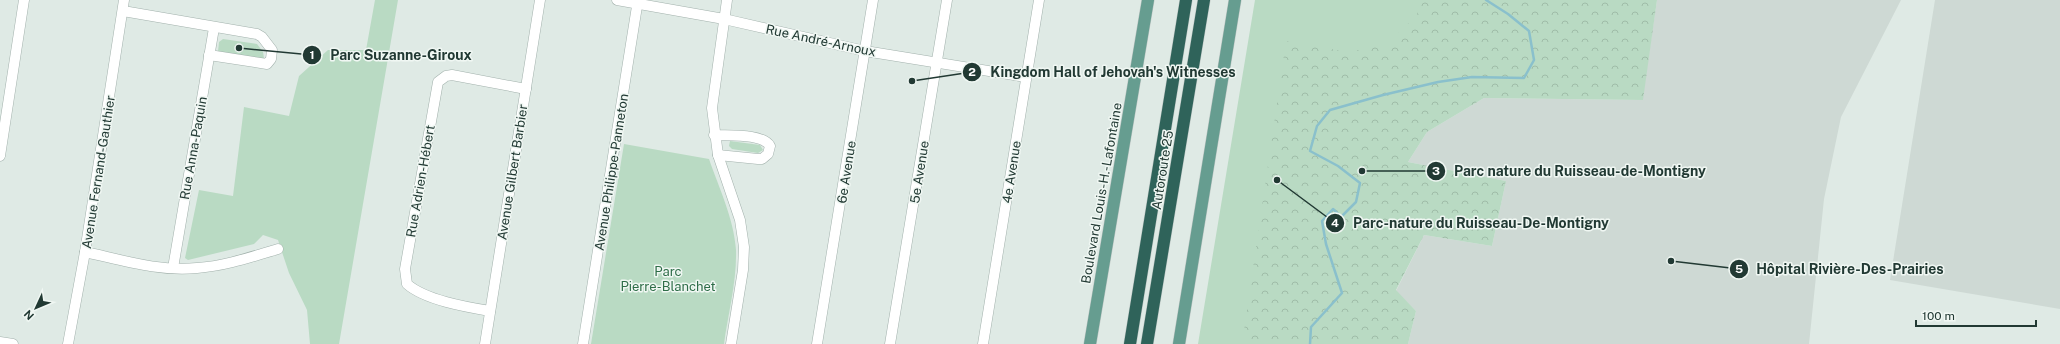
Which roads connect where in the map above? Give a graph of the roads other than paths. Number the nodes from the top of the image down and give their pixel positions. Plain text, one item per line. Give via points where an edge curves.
1 (24, 0) edge
2 (124, 0) edge
3 (540, 0) edge
4 (617, 0) edge
5 (727, 0) edge
6 (873, 0) edge
7 (947, 0) edge
8 (1039, 0) edge
9 (1148, 0) edge
10 (1186, 0) edge
11 (1204, 0) edge
12 (1235, 0) edge
13 (638, 2) edge
14 (122, 11) junction
15 (724, 19) junction
16 (214, 28) junction
17 (865, 51) junction
18 (209, 55) junction
19 (937, 63) junction
20 (1026, 77) junction
21 (526, 89) junction
22 (714, 135) junction
23 (718, 155) junction
24 (0, 156) edge
25 (278, 249) dead end
26 (85, 252) junction
27 (173, 268) junction
28 (490, 311) junction
29 (0, 342) edge
30 (13, 344) edge
31 (68, 344) edge
32 (485, 344) edge
33 (583, 344) edge
34 (731, 344) edge
35 (817, 344) edge
36 (890, 344) edge
37 (982, 344) edge
38 (1090, 344) edge
39 (1130, 344) edge
40 (1147, 344) edge
41 (1179, 344) edge

1 - 24 street
2 - 14 street, Avenue Fernand-Gauthier
3 - 21 street, Avenue Gilbert Barbier
4 - 13 street, Rue André-Arnoux
5 - 15 street
6 - 17 street, 6e Avenue
7 - 19 street, 5e Avenue
8 - 20 street, 4e Avenue
9 - 38 main road, Boulevard Louis-H.-Lafontaine
10 - 39 highway, Autoroute 25
11 - 40 highway, Autoroute 25
12 - 41 main road
13 - 15 street, Rue André-Arnoux
13 - 33 street, Avenue Philippe-Panneton
14 - 16 street
14 - 26 street, Avenue Fernand-Gauthier
15 - 17 street, Rue André-Arnoux
15 - 22 street via 713,98
16 - 18 street, Rue Anna-Paquin
16 - 18 street via 259,35 272,50 272,55 266,64
17 - 19 street, Rue André-Arnoux
17 - 35 street, 6e Avenue
18 - 27 street, Rue Anna-Paquin
19 - 20 street, Rue André-Arnoux
19 - 36 street, 5e Avenue
20 - 37 street, 4e Avenue
21 - 28 street, Avenue Gilbert Barbier
21 - 28 street, Rue Adrien-Hébert via 452,76 446,76 438,82 406,262 407,284 412,288 456,304
22 - 23 street
22 - 23 street via 759,138 770,146 768,154 762,159
23 - 34 street via 740,220 744,247 743,270
25 - 27 street via 241,261 197,268
26 - 27 street via 144,265
26 - 31 street, Avenue Fernand-Gauthier
28 - 32 street, Avenue Gilbert Barbier
29 - 30 street

